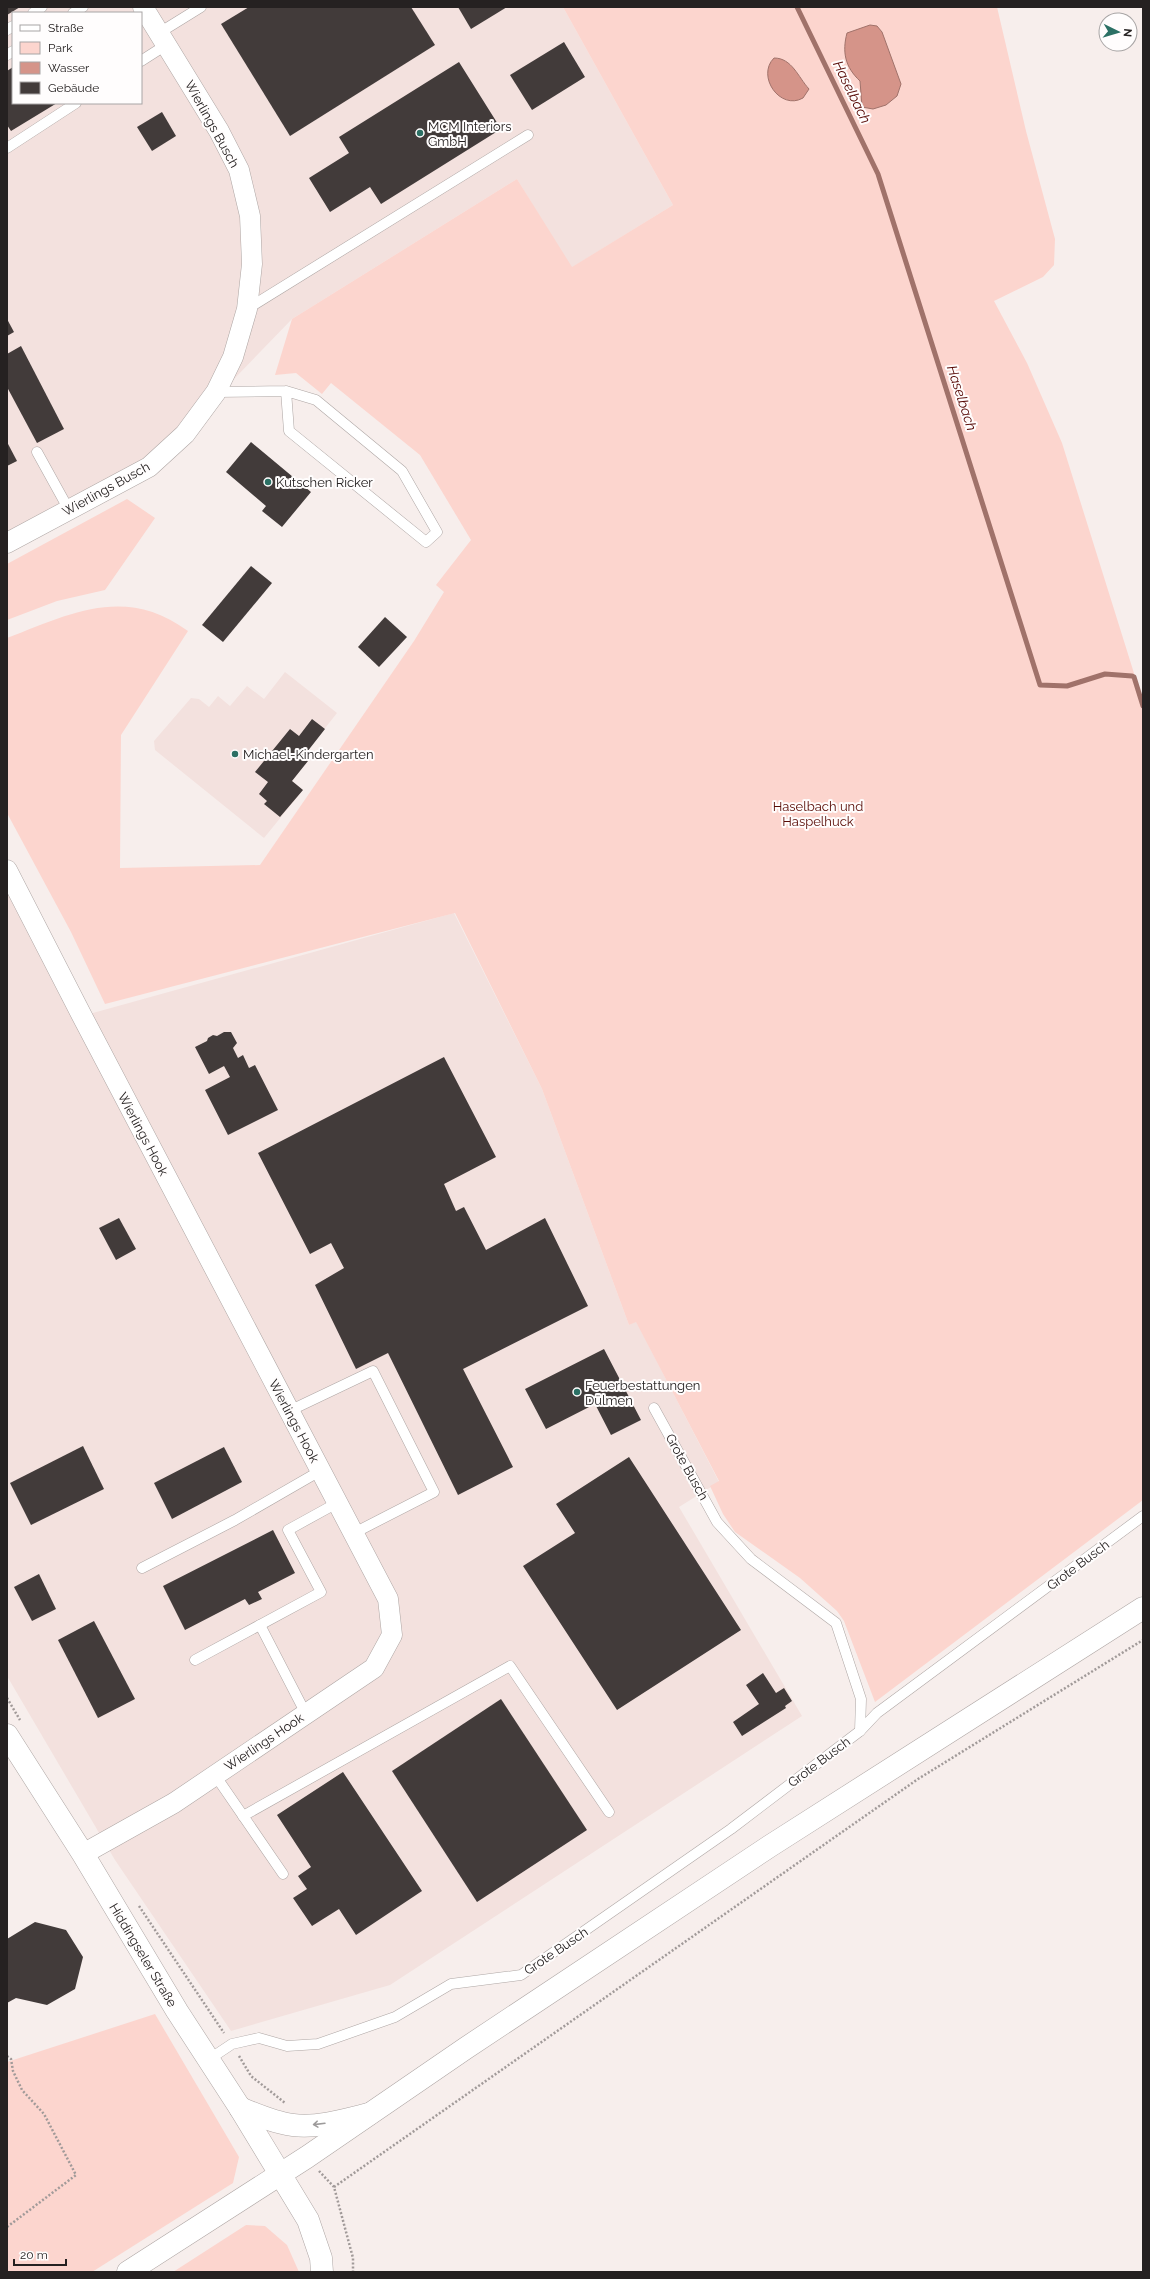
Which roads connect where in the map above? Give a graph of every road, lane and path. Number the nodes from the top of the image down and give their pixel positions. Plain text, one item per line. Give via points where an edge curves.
1 (143, 7) edge
2 (201, 7) edge
3 (162, 39) junction
4 (142, 60) edge
5 (74, 104) edge
6 (528, 135) dead end
7 (7, 148) edge
8 (247, 309) junction
9 (286, 391) junction
10 (216, 392) junction
11 (37, 452) dead end
12 (69, 510) junction
13 (7, 543) edge
14 (7, 870) edge
15 (654, 1408) dead end
16 (289, 1411) junction
17 (320, 1470) junction
18 (338, 1503) junction
19 (1143, 1516) edge
20 (354, 1534) junction
21 (142, 1568) dead end
22 (1143, 1608) edge
23 (260, 1625) junction
24 (1143, 1640) edge
25 (195, 1660) dead end
26 (7, 1698) edge
27 (306, 1714) junction
28 (15, 1730) edge
29 (860, 1731) junction
30 (215, 1775) junction
31 (609, 1812) dead end
32 (243, 1816) junction
33 (83, 1854) junction
34 (283, 1874) dead end
35 (135, 1901) dead end
36 (232, 2044) junction
37 (7, 2056) edge
38 (208, 2060) junction
39 (240, 2108) junction
40 (371, 2113) junction
41 (293, 2125) junction
42 (307, 2157) junction
43 (281, 2174) junction
44 (334, 2187) junction
45 (7, 2227) edge
46 (128, 2272) edge
47 (322, 2272) edge
48 (353, 2272) edge

1 - 3 street, Wierlings Busch
2 - 3 lane
3 - 4 lane
3 - 8 street, Wierlings Busch via 219,131 239,170 250,216 252,264
5 - 7 lane
6 - 8 lane
8 - 10 street, Wierlings Busch via 233,358
9 - 9 lane via 316,400 402,471 437,532 426,542 289,431
9 - 10 lane
10 - 12 street, Wierlings Busch via 185,434 149,467
11 - 12 lane
12 - 13 street, Wierlings Busch
14 - 16 street, Wierlings Hook
15 - 29 lane, Grote Busch via 718,1522 752,1559 836,1623 861,1699
16 - 17 street, Wierlings Hook
16 - 20 lane via 373,1372 434,1492
17 - 18 street, Wierlings Hook
17 - 21 lane via 235,1520
18 - 20 street, Wierlings Hook
18 - 23 lane via 288,1530 321,1592
19 - 29 lane, Grote Busch via 877,1713
20 - 27 street, Wierlings Hook via 388,1599 392,1635 374,1668
22 - 40 main road via 770,1846
23 - 25 lane
23 - 27 lane
24 - 44 path via 918,1779
26 - 28 path
27 - 30 street, Wierlings Hook
28 - 33 main road, Hiddingseler Straße
29 - 36 lane, Grote Busch via 731,1829 521,1975 451,1984 396,2017 318,2044 287,2046 259,2038
30 - 32 lane
30 - 33 street, Wierlings Hook via 174,1803
31 - 32 lane via 510,1666
32 - 34 lane
33 - 38 main road, Hiddingseler Straße
35 - 36 path
36 - 38 lane, Grote Busch
36 - 41 path via 251,2076 289,2106
37 - 45 path via 11,2059 13,2071 22,2090 44,2114 76,2175
38 - 39 main road, Hiddingseler Straße
39 - 41 main road
39 - 43 main road, Hiddingseler Straße
40 -> 41 main road via 334,2122
40 - 42 main road
42 - 43 main road
42 - 44 path
43 - 46 main road
43 - 47 main road, Hiddingseler Straße via 308,2220 321,2258
44 - 48 path via 353,2258

